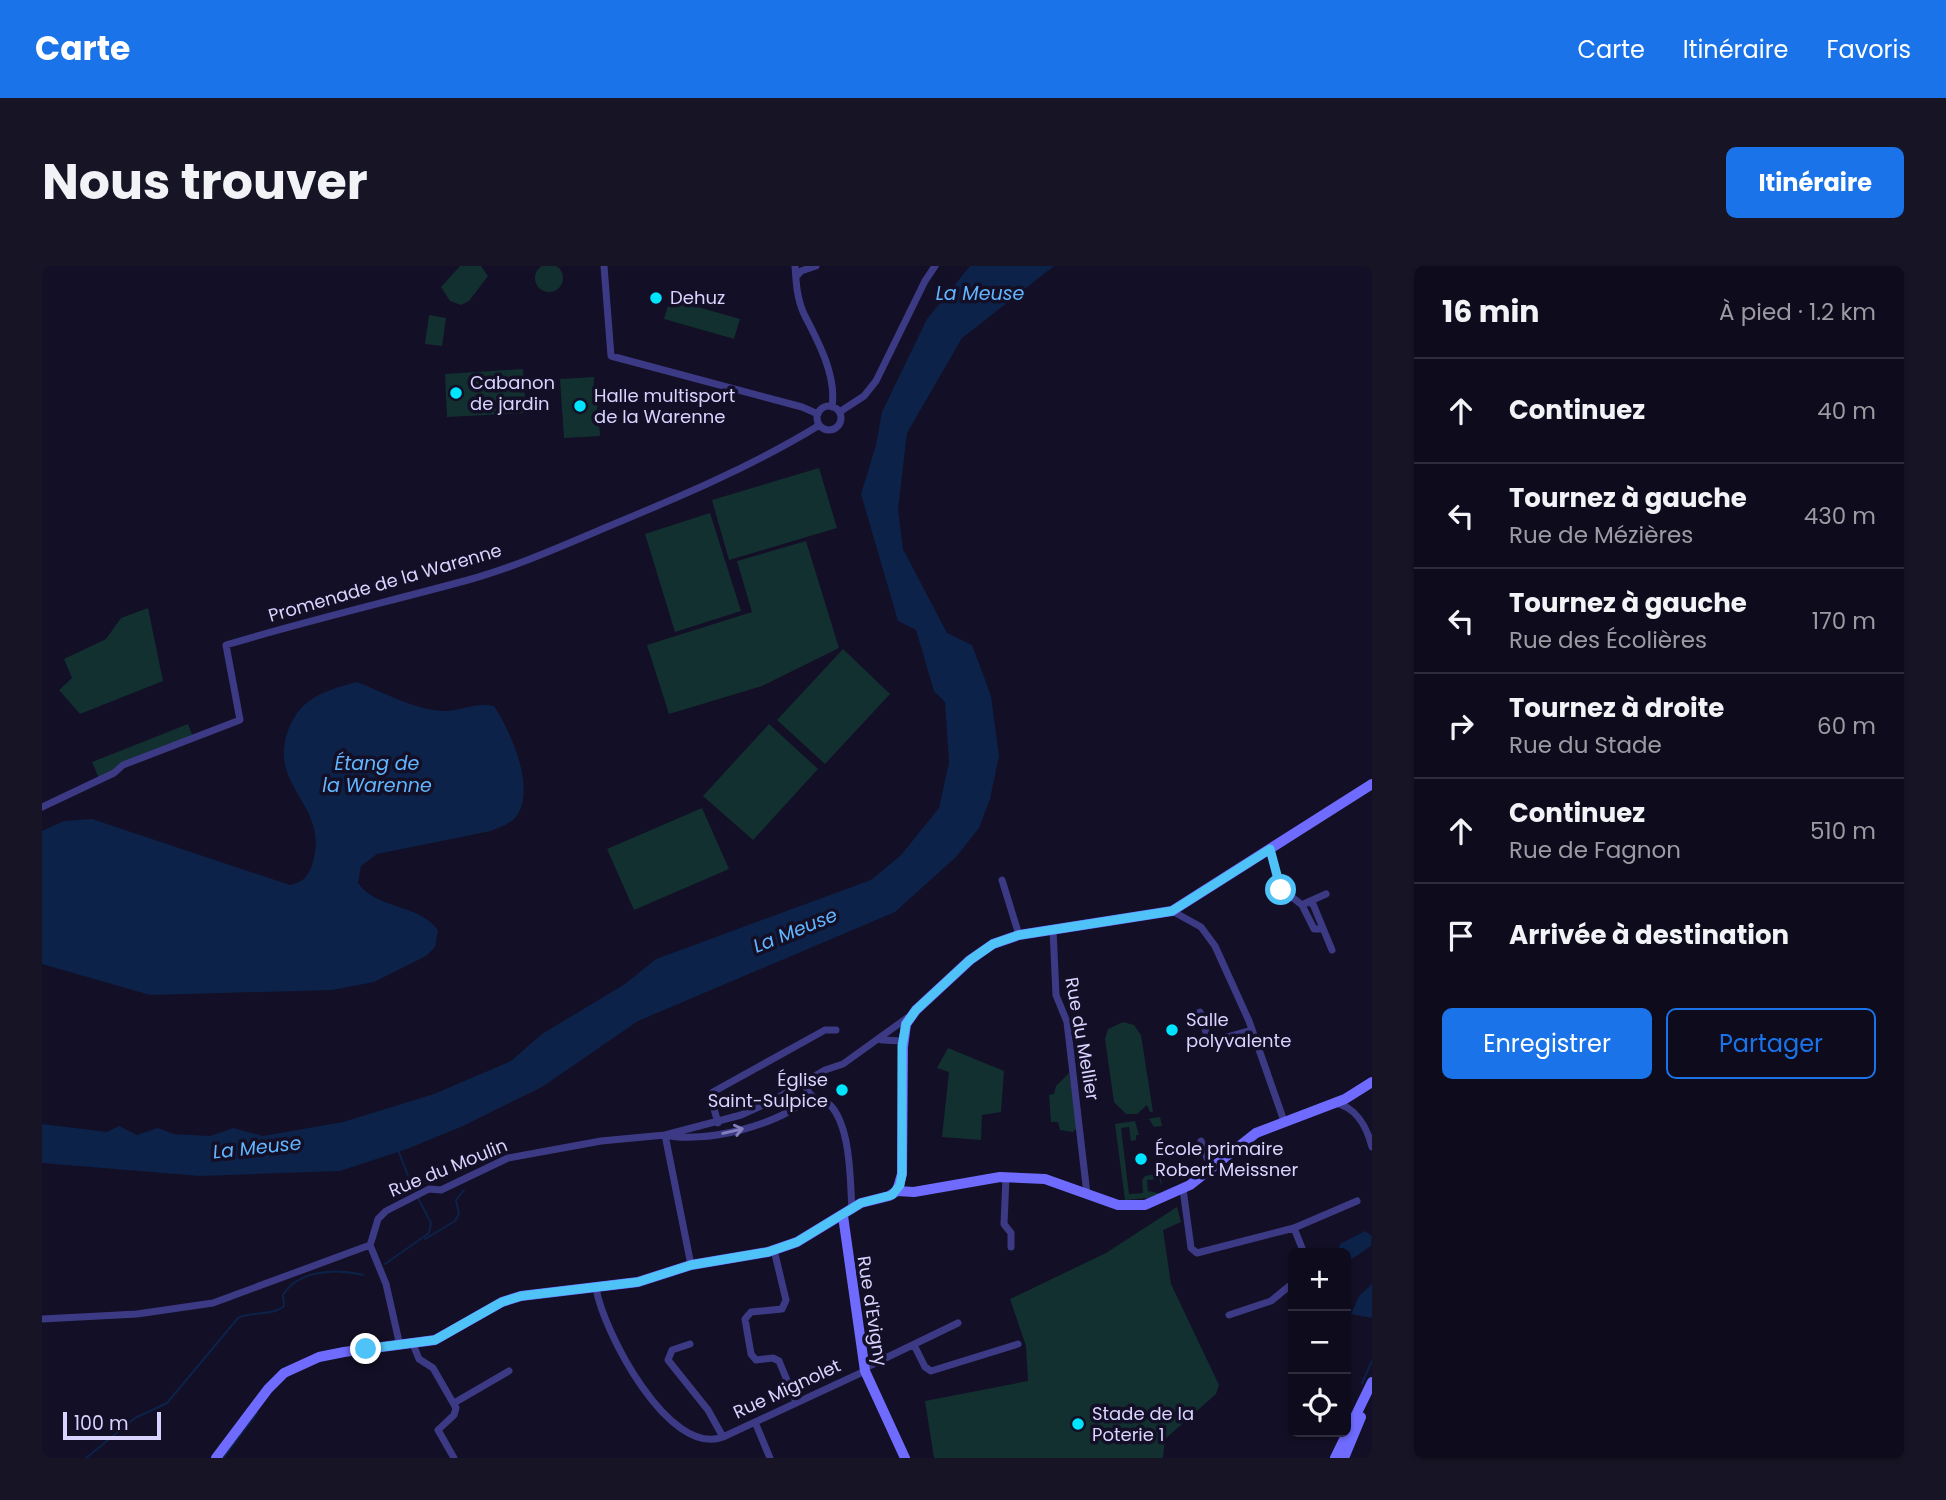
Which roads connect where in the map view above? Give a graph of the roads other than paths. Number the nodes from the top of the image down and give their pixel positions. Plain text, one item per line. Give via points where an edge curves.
1 (604, 266) edge
2 (795, 266) edge
3 (816, 266) edge
4 (935, 266) edge
5 (796, 277) junction
6 (832, 407) junction
7 (841, 411) junction
8 (818, 414) junction
9 (818, 426) junction
10 (1372, 784) edge
11 (42, 807) edge
12 (1270, 849) junction
13 (1002, 880) dead end
14 (1326, 894) dead end
15 (1305, 903) junction
16 (1172, 911) junction
17 (1053, 930) junction
18 (1019, 935) junction
19 (1332, 950) dead end
20 (1200, 1012) dead end
21 (911, 1015) junction
22 (836, 1030) dead end
23 (1252, 1030) junction
24 (888, 1033) junction
25 (903, 1036) junction
26 (878, 1041) junction
27 (1372, 1082) edge
28 (804, 1084) junction
29 (810, 1096) junction
30 (1334, 1102) junction
31 (1284, 1121) junction
32 (718, 1123) junction
33 (665, 1135) junction
34 (1201, 1140) dead end
35 (1372, 1147) edge
36 (1207, 1158) dead end
37 (1006, 1177) junction
38 (1183, 1189) junction
39 (897, 1191) junction
40 (1087, 1194) junction
41 (1357, 1201) dead end
42 (847, 1213) junction
43 (831, 1223) junction
44 (1294, 1228) junction
45 (845, 1244) junction
46 (370, 1245) junction
47 (1010, 1247) dead end
48 (1302, 1248) edge
49 (774, 1250) junction
50 (691, 1265) junction
51 (1288, 1287) edge
52 (596, 1288) junction
53 (1228, 1315) dead end
54 (42, 1319) edge
55 (958, 1324) dead end
56 (413, 1344) junction
57 (690, 1344) dead end
58 (1018, 1344) dead end
59 (914, 1345) junction
60 (400, 1346) junction
61 (865, 1370) junction
62 (509, 1371) dead end
63 (1372, 1384) edge
64 (796, 1402) junction
65 (454, 1404) junction
66 (755, 1422) junction
67 (723, 1437) junction
68 (216, 1458) edge
69 (454, 1458) edge
70 (770, 1458) edge
71 (905, 1458) edge
72 (1335, 1458) edge
73 (1344, 1458) edge

1 - 8 street via 611,356
2 - 5 street
3 - 5 street
4 - 7 street via 876,381 864,396
5 - 6 street via 804,314 815,330 829,376
6 - 7 street
6 - 8 street
7 - 9 street via 837,425
8 - 9 street
9 - 11 street, Promenade de la Warenne via 701,488 534,556 469,580 226,645 240,720 123,765 114,774
10 - 12 street
12 - 15 street via 1281,890
12 - 16 street
13 - 18 street
14 - 15 street
15 - 19 street via 1313,904
16 - 17 street
16 - 23 street via 1201,927 1215,946
17 - 18 street
17 - 40 street, Rue du Mellier via 1056,995 1067,1022
18 - 21 street via 976,955
20 - 23 street via 1209,1042
21 - 24 street, Rue du Moulin
21 - 25 street
22 - 32 street via 825,1030 713,1092
23 - 31 street
24 - 25 street
24 - 26 street, Rue du Moulin
25 - 26 street
25 - 39 street via 902,1174
26 - 28 street, Rue du Moulin
27 - 30 street
28 - 29 street
28 - 32 street, Rue du Moulin
33 -> 29 street, Rue du Moulin via 679,1138 743,1129 794,1109
29 - 42 street, Rue d'Evigny via 832,1107 843,1133
30 - 31 street
30 - 35 street via 1359,1118
31 - 38 street via 1243,1142
32 - 33 street, Rue du Moulin
33 - 46 street, Rue du Moulin via 601,1141 499,1161 386,1211
33 - 50 street
34 - 36 street
37 - 39 street
37 - 40 street via 1045,1179
37 - 47 street via 1004,1224 1010,1233
38 - 40 street via 1131,1207
38 - 44 street via 1193,1252
39 - 42 street
41 - 44 street
42 - 43 street
42 - 45 street, Rue d'Evigny
43 - 45 street, Rue d'Evigny
43 - 49 street
44 - 48 street
45 - 61 street, Rue d'Evigny
46 - 54 street via 212,1303 137,1314
46 - 60 street via 386,1284
49 - 50 street
49 - 64 street via 786,1300 782,1309 751,1312 745,1320 751,1354 756,1360 779,1361
50 - 52 street via 638,1282
51 - 53 street via 1270,1301
52 - 56 street via 512,1299 455,1331
52 - 67 street via 629,1370 652,1400 693,1438 705,1442
55 - 59 street, Rue Mignolet
56 - 60 street
56 - 65 street
57 - 67 street, Rue Mignolet via 672,1350 668,1360
58 - 59 street via 931,1371
59 - 61 street, Rue Mignolet
60 - 68 street via 319,1357 284,1373
61 - 64 street, Rue Mignolet
61 - 71 street, Rue d'Evigny
62 - 65 street
63 - 72 street
63 - 73 street
64 - 66 street, Rue Mignolet
65 - 69 street via 454,1415 438,1430
66 - 67 street, Rue Mignolet
66 - 70 street

